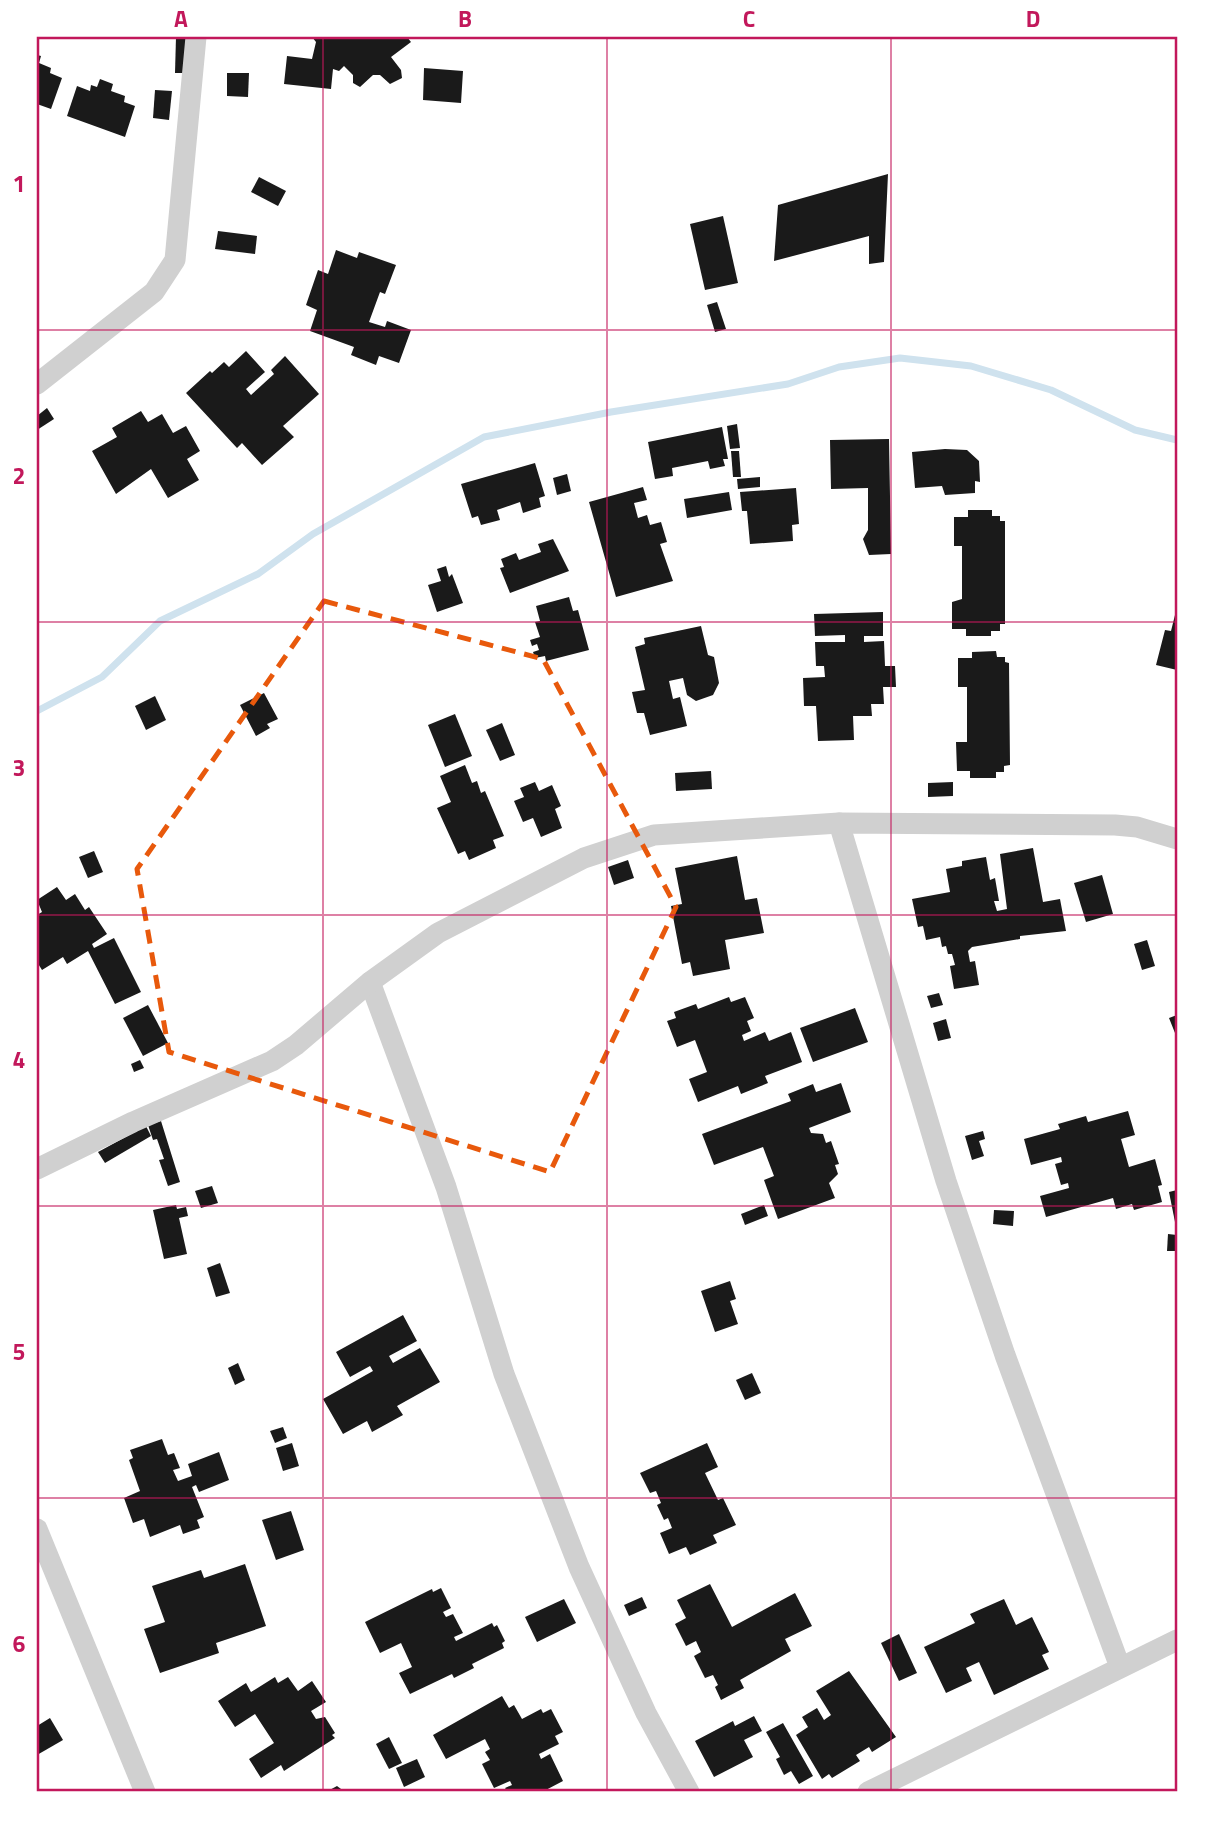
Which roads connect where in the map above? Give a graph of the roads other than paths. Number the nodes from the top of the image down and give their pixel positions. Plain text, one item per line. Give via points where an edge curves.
1 (196, 37) edge
2 (37, 383) edge
3 (839, 823) junction
4 (1177, 839) edge
5 (370, 982) junction
6 (37, 1169) edge
7 (37, 1530) edge
8 (1177, 1640) edge
9 (1120, 1667) junction
10 (145, 1792) edge
11 (689, 1792) edge
12 (868, 1792) edge

1 - 2 street via 175,260 155,292
3 - 4 street via 1115,825
3 - 5 street via 654,835 584,858 438,933
3 - 9 street via 946,1181
5 - 6 street via 272,1061
5 - 11 street via 446,1187 504,1374 579,1567 646,1713
7 - 10 street
8 - 9 street
9 - 12 street

